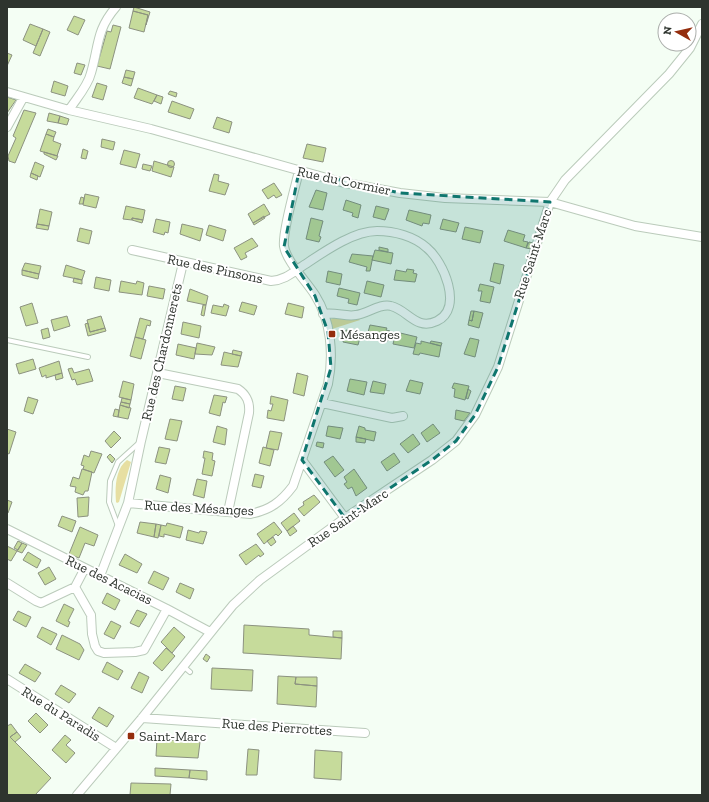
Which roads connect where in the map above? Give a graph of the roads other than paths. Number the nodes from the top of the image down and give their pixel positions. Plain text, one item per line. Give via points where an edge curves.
1 (116, 7) edge
2 (702, 24) edge
3 (7, 92) edge
4 (23, 98) junction
5 (69, 110) junction
6 (7, 127) edge
7 (299, 171) junction
8 (550, 202) junction
9 (702, 237) edge
10 (132, 250) dead end
11 (183, 263) junction
12 (296, 270) junction
13 (323, 314) junction
14 (7, 340) edge
15 (88, 356) dead end
16 (158, 373) junction
17 (322, 403) junction
18 (403, 416) dead end
19 (141, 441) junction
20 (302, 460) junction
21 (128, 503) junction
22 (228, 512) junction
23 (345, 518) junction
24 (119, 528) junction
25 (7, 529) edge
26 (85, 568) junction
27 (100, 576) junction
28 (7, 583) edge
29 (75, 587) junction
30 (167, 609) junction
31 (210, 632) junction
32 (183, 666) junction
33 (190, 672) dead end
34 (7, 679) edge
35 (142, 718) junction
36 (364, 733) dead end
37 (116, 748) junction
38 (77, 795) edge

1 - 5 street via 104,22 100,32 91,75
2 - 8 street, Rue Saint-Marc via 690,48 669,74 565,180
3 - 4 street, Rue du Cormier
4 - 5 street, Rue du Cormier
4 - 6 street
5 - 7 street, Rue du Cormier via 152,129
7 - 8 street, Rue du Cormier via 400,193 445,198
7 - 12 street, Rue des Mésanges via 284,239 284,247
8 - 9 street, Rue du Cormier via 635,226
8 - 23 street, Rue Saint-Marc via 498,367 475,415 456,441
10 - 11 street, Rue des Pinsons
11 - 12 street, Rue des Pinsons via 272,281 285,278
11 - 16 street, Rue des Chardonnerets
12 - 13 street, Rue des Mésanges via 315,296
12 - 13 street, Rue des Pinsons via 334,246 361,234 388,231 413,239 427,248 439,260 450,287 447,309 439,320 431,323 416,322 388,305 356,315
13 - 17 street, Rue des Mésanges via 328,332 331,368
14 - 15 lane
16 - 19 street, Rue des Chardonnerets
16 - 22 street via 238,389 247,397 249,413
17 - 18 street via 392,418
17 - 20 street, Rue des Mésanges
19 - 21 street, Rue des Chardonnerets
19 - 24 lane via 118,462 110,481 109,502
20 - 22 street, Rue des Mésanges via 293,486 274,506 250,514
20 - 23 street
21 - 22 street, Rue des Mésanges
21 - 24 street, Rue des Chardonnerets
23 - 31 street, Rue Saint-Marc via 260,580 233,605
24 - 27 street, Rue des Chardonnerets
25 - 26 street, Rue des Acacias
26 - 27 street, Rue des Acacias
26 - 29 street
27 - 30 street, Rue des Acacias
28 - 29 street via 41,603
29 - 30 street via 91,615 95,646 98,651 104,653 144,650
30 - 31 street, Rue des Acacias
31 - 32 street, Rue Saint-Marc
32 - 33 lane
32 - 35 street, Rue Saint-Marc
34 - 37 street, Rue du Paradis
35 - 36 street, Rue des Pierrottes
35 - 37 street, Rue Saint-Marc
37 - 38 street, Rue Saint-Marc

